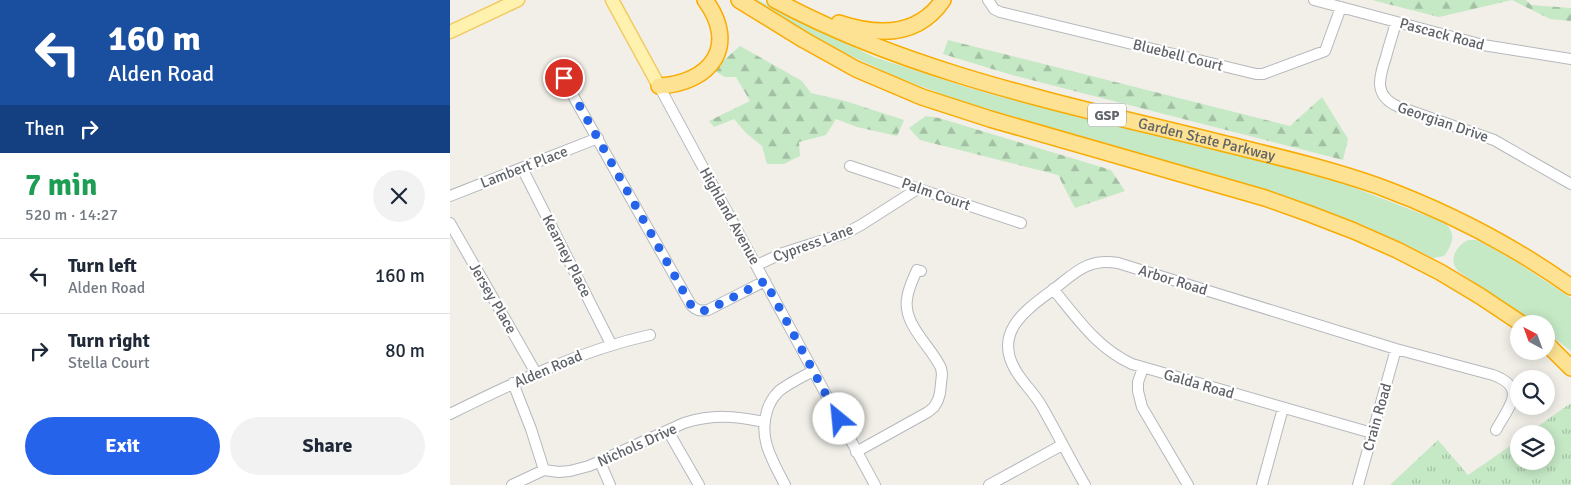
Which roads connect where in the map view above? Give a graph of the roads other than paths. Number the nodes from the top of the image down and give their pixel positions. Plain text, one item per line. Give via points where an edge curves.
1 (518, 0) edge
2 (612, 0) edge
3 (705, 0) edge
4 (728, 0) edge
5 (739, 0) edge
6 (775, 0) edge
7 (784, 0) edge
8 (943, 0) edge
9 (988, 0) edge
10 (1314, 0) edge
11 (1341, 7) junction
12 (1396, 22) junction
13 (450, 32) edge
14 (1571, 60) edge
15 (856, 69) junction
16 (559, 80) dead end
17 (659, 86) junction
18 (598, 138) junction
19 (850, 166) dead end
20 (522, 168) junction
21 (1571, 184) edge
22 (919, 188) junction
23 (450, 196) edge
24 (450, 223) edge
25 (1021, 223) dead end
26 (1529, 259) junction
27 (757, 266) junction
28 (921, 271) dead end
29 (1571, 279) edge
30 (765, 281) junction
31 (1571, 287) edge
32 (1053, 289) junction
33 (1510, 316) edge
34 (650, 335) dead end
35 (611, 344) junction
36 (1555, 348) edge
37 (1396, 349) junction
38 (1555, 351) edge
39 (1571, 360) edge
40 (1143, 368) junction
41 (1571, 368) edge
42 (813, 371) junction
43 (536, 373) junction
44 (514, 383) junction
45 (1283, 408) junction
46 (451, 412) edge
47 (765, 422) junction
48 (1496, 430) dead end
49 (668, 431) junction
50 (1372, 433) junction
51 (1062, 445) junction
52 (856, 452) junction
53 (600, 462) junction
54 (544, 470) junction
55 (515, 484) edge
56 (610, 485) edge
57 (699, 485) edge
58 (785, 485) edge
59 (876, 485) edge
60 (989, 485) edge
61 (1085, 485) edge
62 (1188, 485) edge
63 (1262, 485) edge
64 (1358, 485) edge

1 - 13 main road
2 - 17 main road, Highland Avenue
3 - 17 highway via 719,29 718,49 713,60 690,80
4 - 15 highway, GSP via 811,50
5 - 15 highway, GSP
6 - 26 highway, Garden State Parkway / GSP via 862,42 964,77 1363,181 1452,217
7 - 8 highway via 845,25 886,32 920,22
9 - 11 street, Bluebell Court via 1000,12 1256,74 1270,73 1325,51
10 - 11 street, Pascack Road
11 - 12 street, Pascack Road
12 - 14 street, Pascack Road via 1483,45
12 - 21 street, Georgian Drive via 1380,77 1380,90 1387,101 1494,140
15 - 33 highway, GSP via 922,97 1265,198 1325,219 1426,265
16 - 18 street via 564,78
17 - 27 street, Highland Avenue
18 - 20 street, Lambert Place
18 - 30 street via 691,305 699,311 708,310
19 - 22 street, Palm Court
20 - 23 street, Lambert Place
20 - 35 street, Kearney Place
22 - 25 street, Palm Court
22 - 27 street, Cypress Lane via 846,233 782,253
24 - 43 street, Jersey Place
26 - 29 highway
26 - 31 highway, Garden State Parkway / GSP
27 - 30 street, Highland Avenue
28 - 52 street via 917,270 906,306 910,321 941,368 938,400 928,412
30 - 42 street, Highland Avenue
32 - 37 street, Arbor Road via 1082,267 1100,262 1118,263
32 - 40 street, Galda Road via 1098,342 1122,359
32 - 51 street, Arbor Road via 1020,316 1011,333 1009,350 1015,369 1040,404
34 - 35 street, Alden Road
35 - 43 street, Alden Road
36 - 39 highway
37 - 48 street, Arbor Road via 1507,380 1513,388 1513,396
37 - 50 street, Crain Road
38 - 41 highway
40 - 45 street, Galda Road
40 - 62 street via 1138,382 1142,407
42 - 47 street via 779,391 768,408
42 - 52 street, Highland Avenue
43 - 44 street, Alden Road
44 - 46 street, Alden Road
44 - 54 street
45 - 50 street, Galda Road
45 - 63 street
47 - 49 street, Nichols Drive via 712,417 684,423
47 - 58 street via 765,443
49 - 53 street, Nichols Drive
49 - 57 street
50 - 64 street, Crain Road
51 - 60 street
51 - 61 street, Arbor Road
52 - 59 street, Highland Avenue
53 - 54 street, Nichols Drive via 570,471
53 - 56 street
54 - 55 street, Nichols Drive

